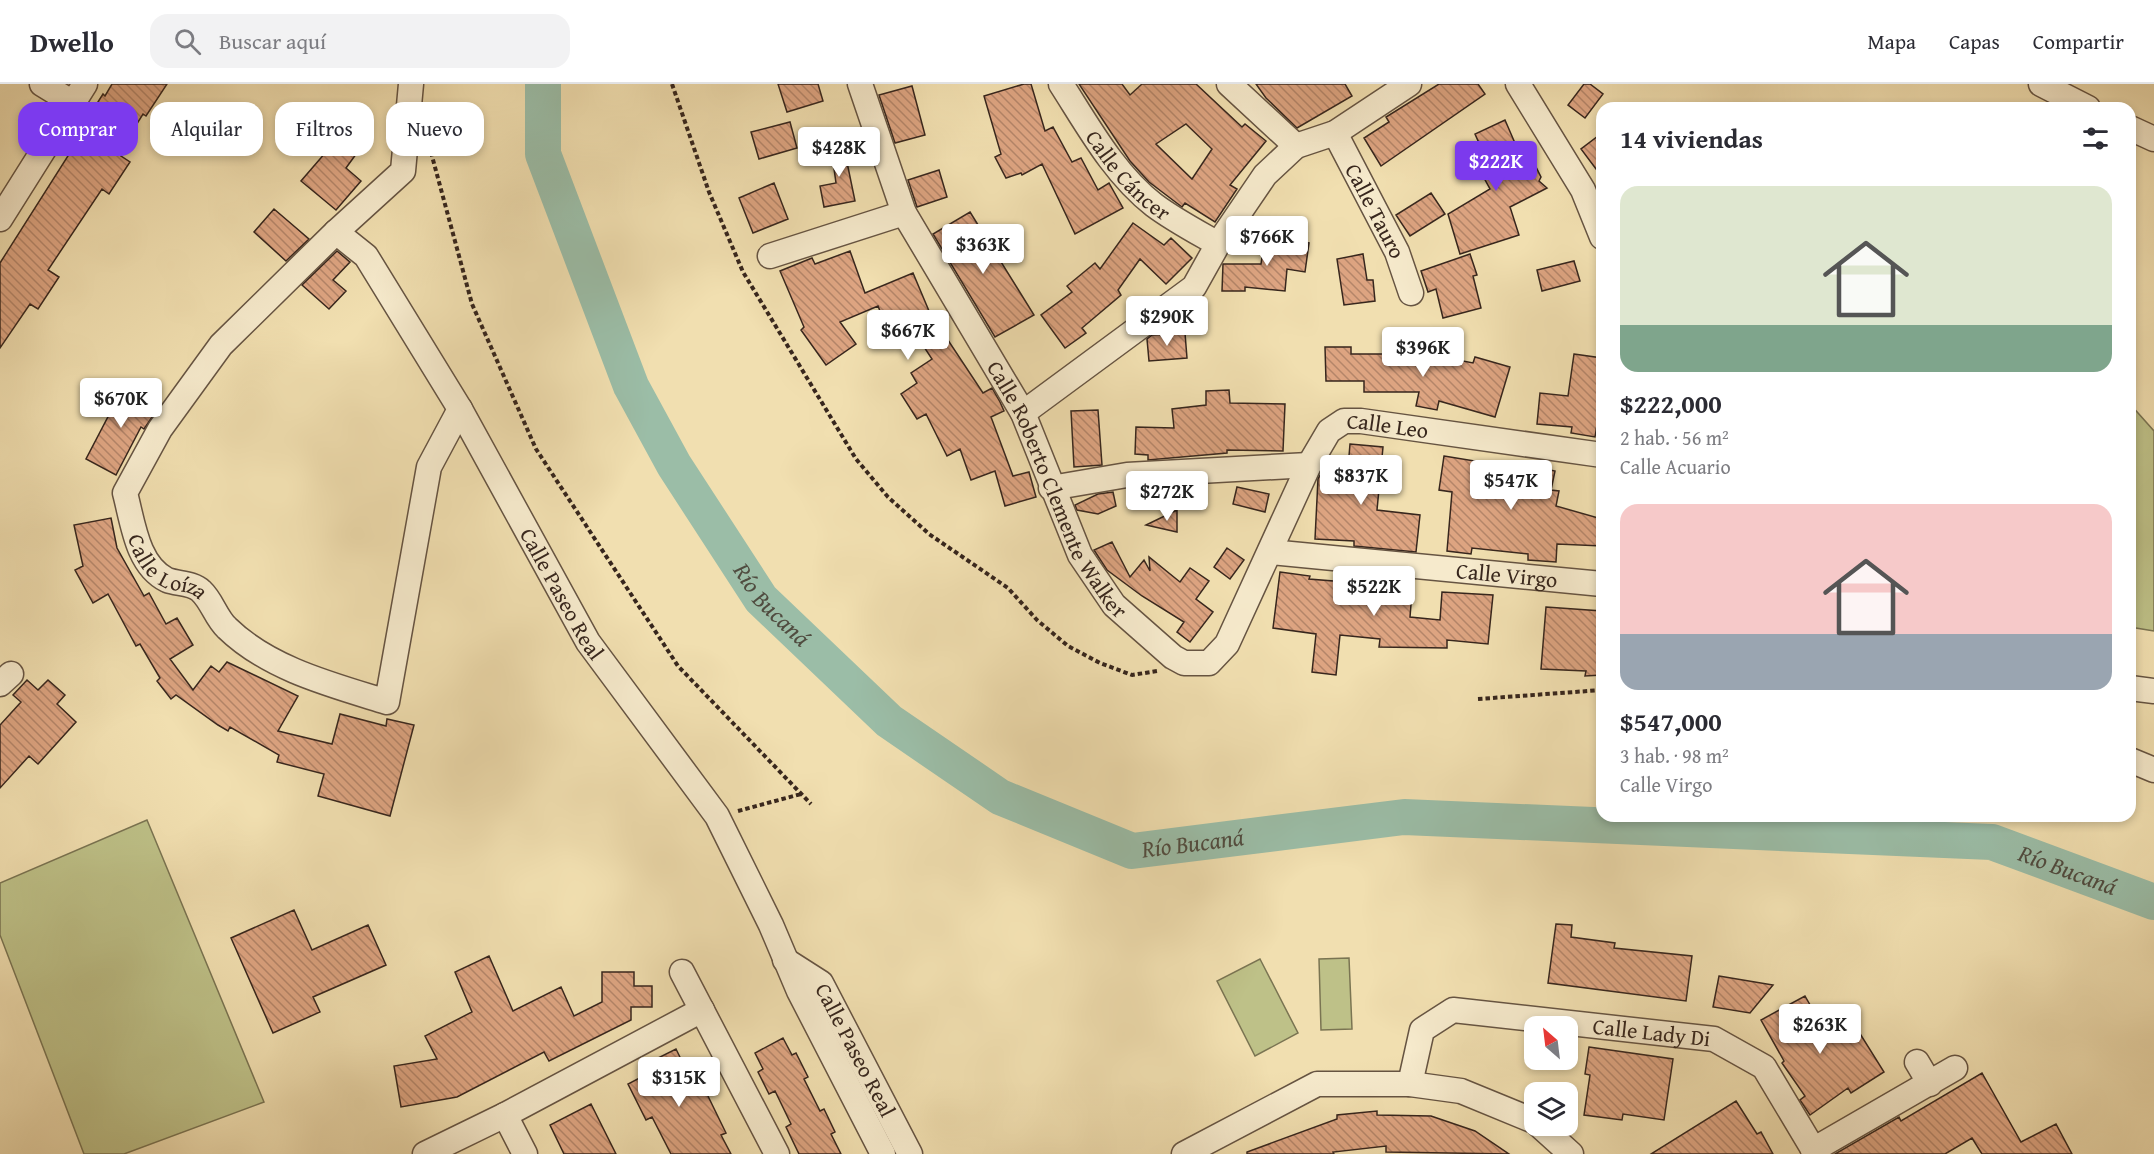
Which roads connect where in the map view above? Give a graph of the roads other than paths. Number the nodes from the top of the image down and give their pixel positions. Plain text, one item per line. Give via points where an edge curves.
1 (42, 84) edge
2 (411, 84) edge
3 (860, 84) edge
4 (1060, 84) edge
5 (1229, 84) edge
6 (1518, 84) edge
7 (2041, 84) edge
8 (1399, 87) edge
9 (79, 94) edge
10 (2076, 102) edge
11 (2136, 131) edge
12 (1335, 133) junction
13 (2154, 139) edge
14 (1296, 146) junction
15 (904, 213) junction
16 (0, 219) edge
17 (1596, 222) edge
18 (336, 232) junction
19 (1218, 244) junction
20 (770, 256) dead end
21 (1411, 293) dead end
22 (460, 409) junction
23 (1023, 413) junction
24 (1596, 454) edge
25 (1309, 465) junction
26 (1051, 488) junction
27 (1270, 552) junction
28 (1596, 583) edge
29 (1227, 644) joint
30 (2136, 689) edge
31 (2154, 691) edge
32 (2136, 762) edge
33 (2154, 770) edge
34 (786, 960) junction
35 (682, 972) dead end
36 (702, 1010) junction
37 (1917, 1062) dead end
38 (1955, 1068) dead end
39 (1410, 1084) junction
40 (1930, 1084) junction
41 (505, 1115) junction
42 (1524, 1117) edge
43 (1551, 1136) edge
44 (1814, 1152) edge
45 (425, 1154) edge
46 (525, 1154) edge
47 (777, 1154) edge
48 (883, 1154) edge
49 (910, 1154) edge
50 (1184, 1154) edge
51 (1570, 1154) edge

1 - 9 street
2 - 18 street, Calle Loíza via 403,171
3 - 15 street, Calle Roberto Clemente Walker
4 - 19 street, Calle Cáncer via 1119,170 1141,193 1173,218
5 - 14 street
6 - 17 street via 1583,190
7 - 10 street
8 - 12 street
9 - 16 street
11 - 13 street
12 - 14 street
12 - 21 street, Calle Tauro via 1398,252
14 - 19 street via 1265,175
15 - 20 street
15 - 23 street, Calle Roberto Clemente Walker
18 - 22 street, Calle Paseo Real via 366,256
18 - 22 street, Calle Loíza via 222,345 160,429 125,493 140,548 154,573 201,590 226,627 256,652 322,682 387,702 429,467
19 - 23 street via 1194,287
22 - 34 street, Calle Paseo Real via 588,642 717,816
23 - 26 street, Calle Roberto Clemente Walker
24 - 25 street, Calle Leo via 1344,421 1329,431
25 - 26 street via 1127,475
25 - 27 street, Calle Leo
26 - 29 street, Calle Roberto Clemente Walker via 1080,555 1114,605 1184,663 1209,663
27 - 28 street, Calle Virgo
27 - 29 street, Calle Leo
30 - 31 street
32 - 33 street
34 - 48 street, Calle Paseo Real
34 - 49 street, Calle Paseo Real via 821,983
35 - 36 street
36 - 41 street
36 - 47 street
37 - 40 street
38 - 40 street
39 - 42 street via 1461,1090
39 - 44 street, Calle Lady Di via 1422,1030 1453,1010 1714,1039 1764,1067
39 - 50 street via 1317,1084
40 - 44 street
41 - 45 street
41 - 46 street
43 - 51 street

